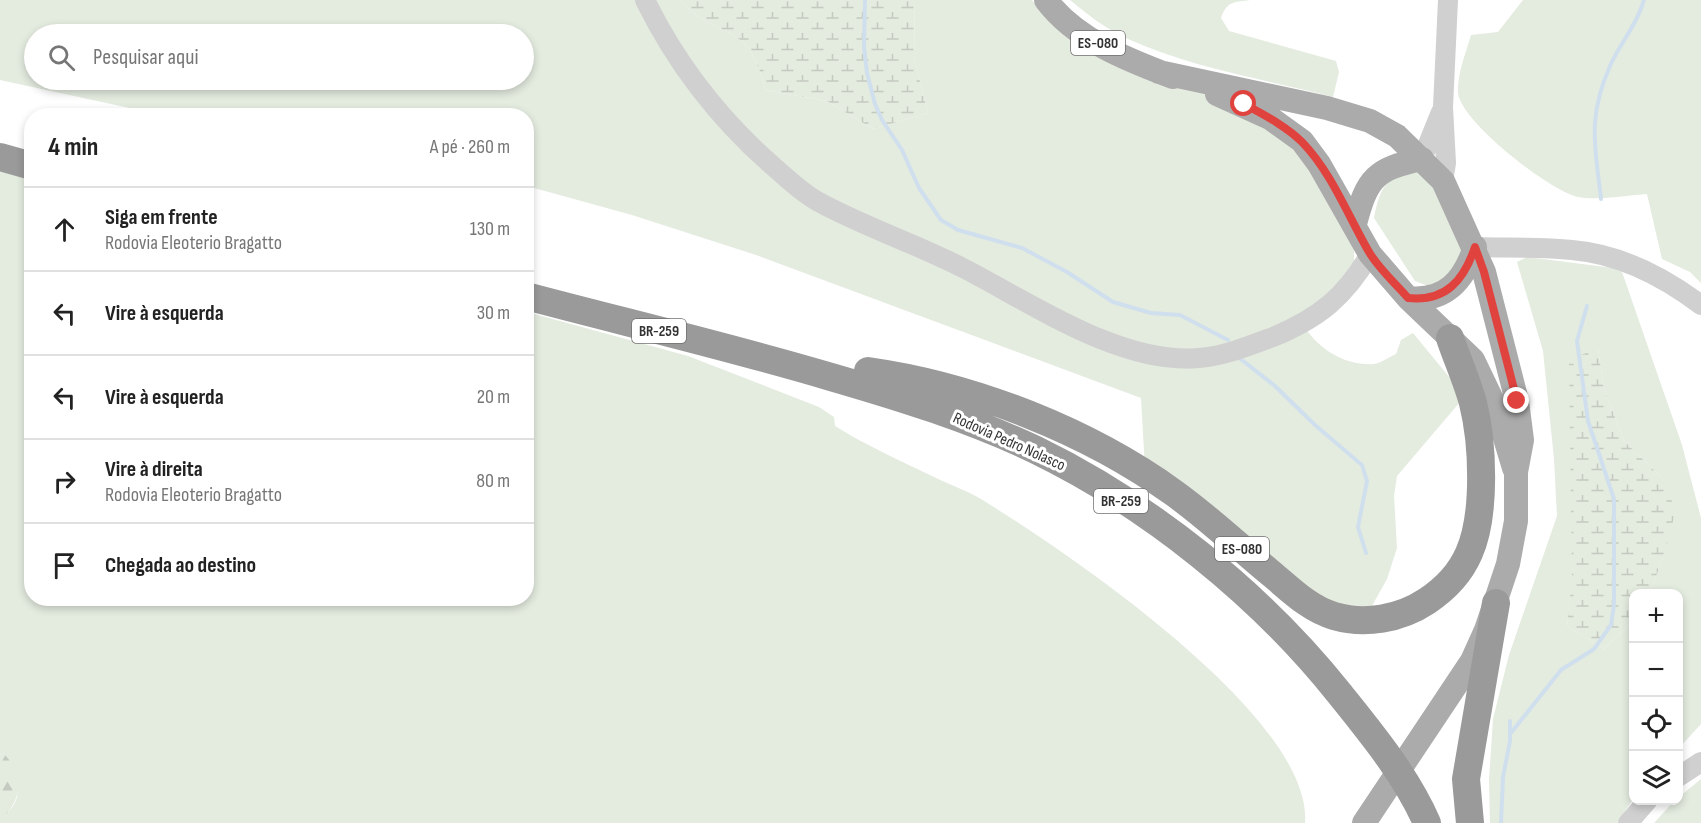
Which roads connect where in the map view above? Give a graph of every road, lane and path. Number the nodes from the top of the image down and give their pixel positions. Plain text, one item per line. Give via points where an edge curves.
1 (645, 0) edge
2 (1046, 0) edge
3 (1448, 0) edge
4 (1159, 72) junction
5 (1443, 107) junction
6 (0, 158) edge
7 (1422, 159) junction
8 (24, 164) edge
9 (1443, 181) junction
10 (1355, 224) junction
11 (1475, 247) junction
12 (1509, 248) junction
13 (1370, 254) junction
14 (1484, 272) junction
15 (534, 298) edge
16 (1408, 298) junction
17 (1701, 305) edge
18 (1450, 338) junction
19 (791, 365) junction
20 (1516, 472) junction
21 (1496, 603) junction
22 (1701, 762) edge
23 (1683, 774) edge
24 (1644, 805) edge
25 (1425, 820) edge
26 (1364, 823) edge
27 (1470, 823) edge
28 (1628, 823) edge

1 - 13 street via 662,34 715,110 798,188 1122,349 1183,359 1245,348 1302,324 1324,310 1343,293
2 - 4 main road, ES-080 via 1099,44
3 - 5 street
4 - 7 main road, ES-080 via 1281,96 1371,121 1397,136
4 - 10 main road, ES-080 via 1244,104 1302,141
5 - 7 street
5 - 9 street
6 - 8 highway
7 - 9 main road, ES-080
7 - 10 main road via 1377,176 1362,195
9 - 11 main road, ES-080
10 - 13 main road, ES-080
11 - 12 street
11 - 14 main road, ES-080
11 - 16 main road via 1457,284 1434,297
12 - 14 street
12 - 17 street via 1573,250 1616,259 1658,276
13 - 16 main road, ES-080
14 - 20 main road, ES-080 via 1517,401 1522,440
15 - 19 highway, Rodovia Pedro Nolasco / BR-259
16 - 18 main road, ES-080
18 - 19 highway, ES-080 via 1473,402 1479,441 1476,532 1464,562 1442,590 1418,607 1378,619 1355,620 1306,603 1175,494 1114,454 1046,421 924,382 835,367
18 - 20 main road, ES-080 via 1473,360 1485,383
19 - 25 highway, Rodovia Pedro Nolasco / BR-259 via 937,410 1035,450 1143,515 1208,561 1256,602 1313,660 1380,745
20 - 21 main road, ES-080 via 1516,521
21 - 26 main road, ES-080 via 1472,661
21 - 27 highway, ES-080 via 1466,779
22 - 23 street
24 - 28 street

